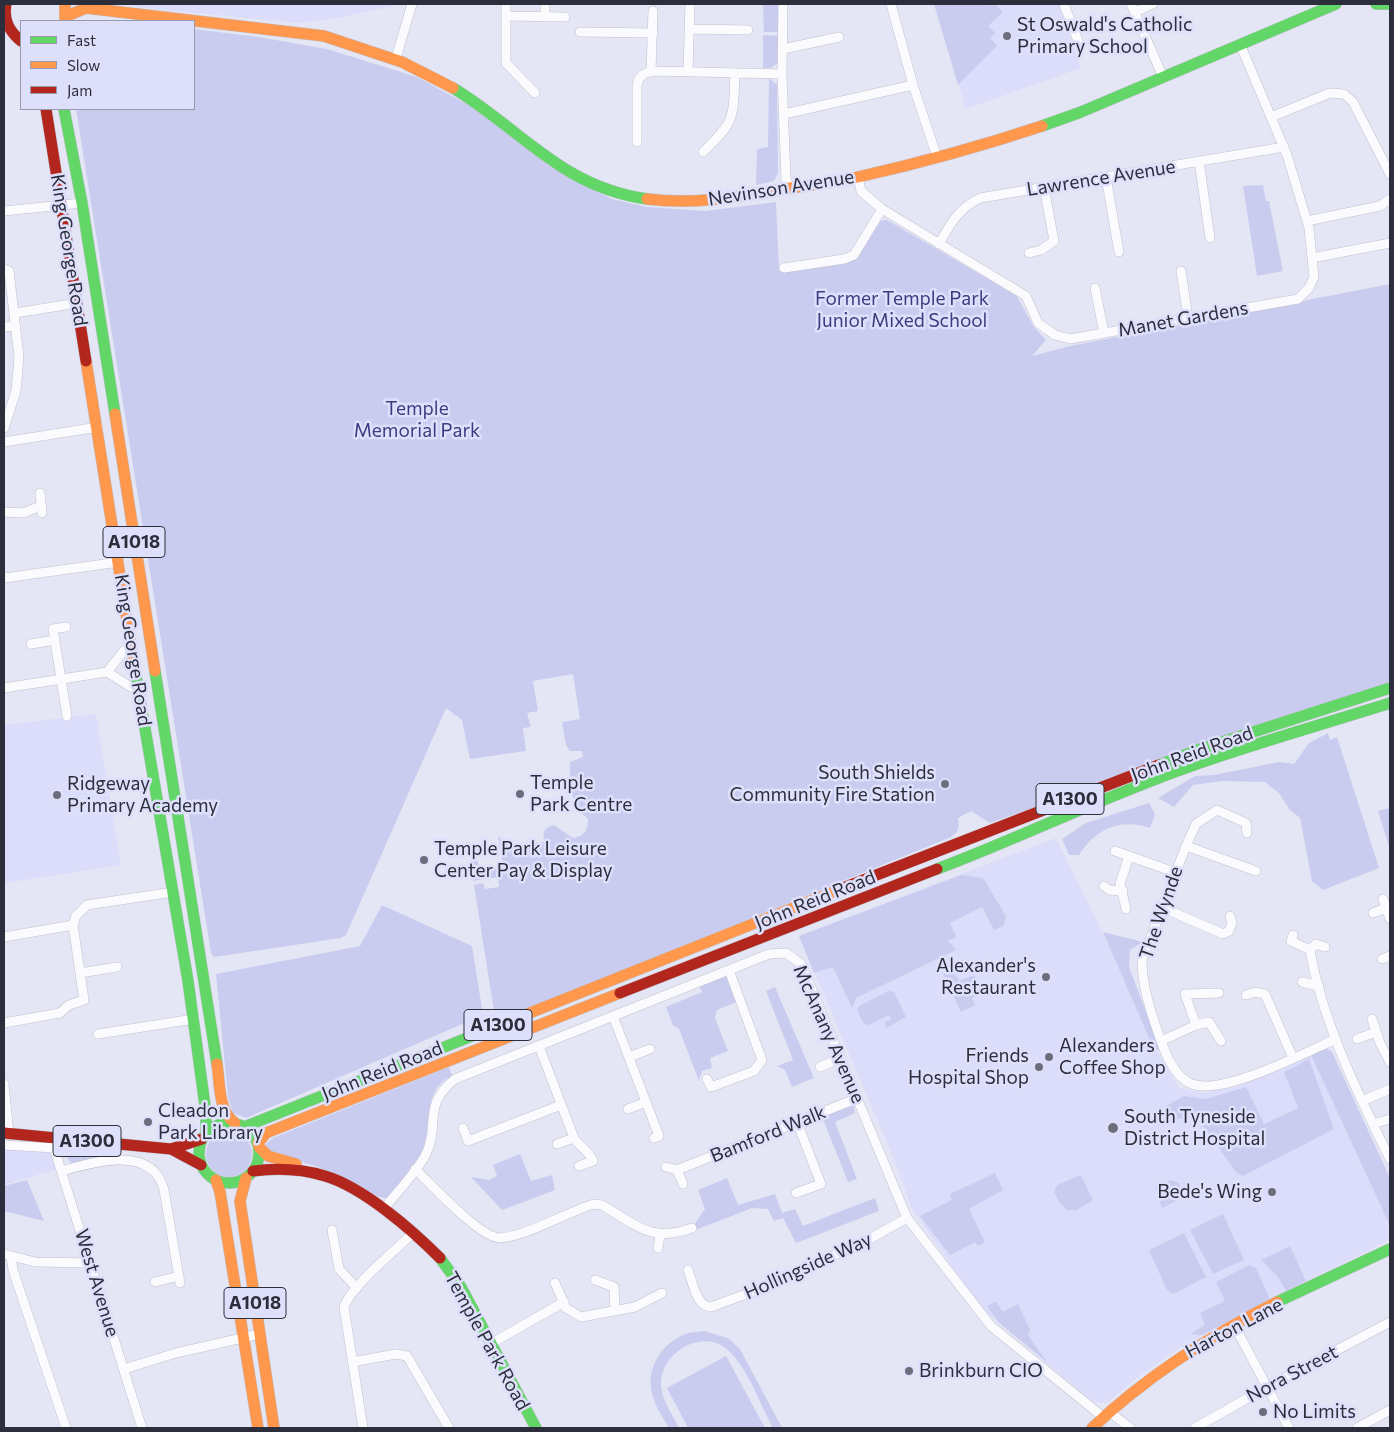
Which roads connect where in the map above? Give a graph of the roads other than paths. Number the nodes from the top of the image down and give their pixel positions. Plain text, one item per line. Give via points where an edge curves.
1 (6, 4) edge
2 (65, 4) edge
3 (101, 4) edge
4 (412, 4) edge
5 (506, 4) edge
6 (545, 4) edge
7 (690, 4) edge
8 (783, 4) edge
9 (891, 4) edge
10 (1064, 4) edge
11 (1153, 4) edge
12 (1336, 4) edge
13 (1133, 8) edge
14 (119, 11) junction
15 (653, 11) dead end
16 (506, 16) junction
17 (545, 17) junction
18 (565, 17) dead end
19 (66, 18) edge
20 (193, 20) edge
21 (195, 20) edge
22 (690, 30) junction
23 (748, 30) dead end
24 (1084, 30) dead end
25 (580, 32) dead end
26 (653, 34) junction
27 (839, 37) dead end
28 (20, 40) edge
29 (1240, 44) junction
30 (783, 49) junction
31 (396, 58) junction
32 (651, 71) junction
33 (688, 72) junction
34 (735, 73) junction
35 (782, 74) junction
36 (1163, 77) junction
37 (913, 85) junction
38 (535, 94) dead end
39 (46, 110) edge
40 (64, 110) edge
41 (784, 114) junction
42 (1271, 117) junction
43 (637, 142) dead end
44 (1284, 147) junction
45 (703, 152) dead end
46 (937, 157) junction
47 (1199, 162) junction
48 (1390, 174) edge
49 (858, 177) junction
50 (1106, 177) junction
51 (790, 187) junction
52 (1044, 187) junction
53 (1390, 199) edge
54 (82, 203) junction
55 (62, 205) junction
56 (882, 209) junction
57 (4, 211) edge
58 (1306, 221) junction
59 (1210, 238) dead end
60 (1390, 243) edge
61 (939, 244) junction
62 (1029, 252) dead end
63 (1119, 252) dead end
64 (1312, 258) junction
65 (784, 268) dead end
66 (4, 269) edge
67 (1181, 271) dead end
68 (1095, 288) dead end
69 (78, 303) junction
70 (15, 312) junction
71 (1188, 318) junction
72 (16, 326) junction
73 (4, 328) edge
74 (1104, 333) junction
75 (115, 424) junction
76 (98, 427) junction
77 (4, 428) edge
78 (4, 442) edge
79 (40, 493) dead end
80 (4, 512) edge
81 (119, 562) junction
82 (4, 578) edge
83 (66, 627) dead end
84 (150, 638) junction
85 (55, 640) junction
86 (131, 642) junction
87 (31, 644) dead end
88 (107, 672) junction
89 (60, 679) junction
90 (4, 688) edge
91 (1390, 688) edge
92 (158, 690) junction
93 (139, 693) junction
94 (1390, 702) edge
95 (67, 716) dead end
96 (1247, 833) dead end
97 (1186, 846) junction
98 (1116, 851) dead end
99 (1130, 856) junction
100 (1256, 871) dead end
101 (1174, 872) junction
102 (1104, 886) dead end
103 (1122, 891) junction
104 (173, 892) junction
105 (1161, 907) junction
106 (192, 908) junction
107 (1126, 909) dead end
108 (176, 911) junction
109 (1373, 913) dead end
110 (1230, 916) dead end
111 (1390, 919) edge
112 (73, 925) junction
113 (1293, 935) dead end
114 (4, 938) edge
115 (1325, 947) dead end
116 (1310, 950) junction
117 (117, 967) dead end
118 (729, 970) junction
119 (80, 973) junction
120 (1302, 982) dead end
121 (1319, 986) junction
122 (1219, 993) dead end
123 (1246, 995) dead end
124 (613, 1016) junction
125 (194, 1019) junction
126 (1372, 1019) dead end
127 (4, 1023) edge
128 (1196, 1025) junction
129 (1376, 1032) junction
130 (98, 1034) dead end
131 (1336, 1039) junction
132 (1357, 1039) dead end
133 (1161, 1041) junction
134 (1222, 1041) dead end
135 (539, 1046) junction
136 (650, 1049) dead end
137 (629, 1057) junction
138 (841, 1058) junction
139 (1293, 1058) junction
140 (1390, 1062) edge
141 (820, 1067) dead end
142 (707, 1079) dead end
143 (4, 1084) edge
144 (1390, 1089) edge
145 (858, 1098) junction
146 (1362, 1101) junction
147 (646, 1102) junction
148 (561, 1105) junction
149 (628, 1109) dead end
150 (1390, 1119) edge
151 (797, 1122) junction
152 (1373, 1124) junction
153 (240, 1125) junction
154 (463, 1128) dead end
155 (7, 1133) edge
156 (204, 1136) junction
157 (574, 1138) junction
158 (654, 1138) dead end
159 (55, 1143) junction
160 (557, 1144) dead end
161 (4, 1145) edge
162 (258, 1145) junction
163 (171, 1149) junction
164 (1390, 1159) edge
165 (201, 1165) junction
166 (579, 1166) dead end
167 (666, 1168) dead end
168 (415, 1169) junction
169 (677, 1170) junction
170 (62, 1171) junction
171 (250, 1175) junction
172 (326, 1176) junction
173 (216, 1180) junction
174 (683, 1184) dead end
175 (796, 1193) dead end
176 (384, 1209) junction
177 (907, 1218) junction
178 (692, 1228) dead end
179 (332, 1230) dead end
180 (414, 1232) junction
181 (660, 1235) junction
182 (658, 1248) dead end
183 (1390, 1249) edge
184 (8, 1256) edge
185 (90, 1263) junction
186 (688, 1270) dead end
187 (595, 1280) dead end
188 (155, 1282) dead end
189 (555, 1284) dead end
190 (357, 1288) junction
191 (662, 1293) dead end
192 (564, 1302) junction
193 (615, 1311) junction
194 (1390, 1322) edge
195 (1234, 1326) junction
196 (260, 1334) junction
197 (243, 1338) junction
198 (492, 1343) junction
199 (352, 1362) junction
200 (124, 1369) junction
201 (1266, 1387) junction
202 (1390, 1410) edge
203 (1106, 1414) junction
204 (66, 1428) edge
205 (142, 1428) edge
206 (258, 1428) edge
207 (274, 1428) edge
208 (363, 1428) edge
209 (449, 1428) edge
210 (536, 1428) edge
211 (1092, 1428) edge
212 (1130, 1428) edge
213 (1195, 1428) edge
214 (1289, 1428) edge
215 (1357, 1428) edge

1 - 28 main road via 8,27
2 - 19 main road
3 - 14 main road, Nevinson Avenue
4 - 31 street
5 - 16 street
6 - 17 street
7 - 22 street
8 - 30 street
9 - 37 street
10 - 24 street via 1076,37
11 - 13 street
12 - 29 main road, Nevinson Avenue
13 - 36 street
14 - 19 main road, Nevinson Avenue via 86,8
14 - 20 main road, Nevinson Avenue
15 - 26 street
16 - 17 street
16 - 38 street via 506,63
17 - 18 street
21 - 31 main road, Nevinson Avenue via 324,36
22 - 23 street
22 - 33 street
25 - 26 street
26 - 32 street
27 - 30 street
29 - 36 main road, Nevinson Avenue
29 - 42 street, Manet Gardens
30 - 35 street
31 - 51 main road, Nevinson Avenue via 453,88 492,114 535,150 571,172 627,195 705,201 743,198
32 - 33 street
32 - 43 street via 639,78 637,84
33 - 34 street
34 - 35 street
34 - 45 street via 733,116 725,131
35 - 41 street
36 - 46 main road, Nevinson Avenue via 1071,116
37 - 41 street
37 - 46 street
39 - 55 main road, King George Road / A1018
40 - 54 main road, King George Road / A1018
41 - 51 street via 786,180
42 - 44 street, Manet Gardens
42 - 48 street via 1330,93 1344,94 1353,102
44 - 47 street, Lawrence Avenue
44 - 58 street, Manet Gardens
46 - 49 main road, Nevinson Avenue
47 - 50 street, Lawrence Avenue
47 - 59 street
49 - 51 main road, Nevinson Avenue
49 - 56 street, Manet Gardens via 861,191
50 - 52 street, Lawrence Avenue
50 - 63 street
52 - 61 street, Lawrence Avenue via 980,198 954,218
52 - 62 street via 1054,241 1041,250
53 - 58 street via 1380,206
54 - 55 street
54 - 75 main road, King George Road / A1018
55 - 57 street
55 - 69 main road, King George Road / A1018
56 - 61 street, Manet Gardens
56 - 65 street via 854,255
58 - 64 street, Manet Gardens
60 - 64 street
61 - 74 street, Manet Gardens via 1026,296 1038,323 1055,335 1070,339
64 - 71 street, Manet Gardens via 1314,277 1298,299
66 - 70 street via 8,271
67 - 71 street
68 - 74 street
69 - 70 street
69 - 76 main road, King George Road / A1018
70 - 72 street
71 - 74 street, Manet Gardens
72 - 73 street
72 - 77 street via 19,356 16,391
75 - 76 main road
75 - 84 main road, King George Road / A1018
76 - 78 street
76 - 81 main road, King George Road / A1018
79 - 80 street via 41,510
81 - 82 street
81 - 86 main road, King George Road / A1018
83 - 85 street via 53,629
84 - 86 main road
84 - 92 main road, King George Road / A1018
85 - 87 street
85 - 89 street
86 - 88 street
86 - 93 main road, King George Road / A1018
88 - 89 street
88 - 93 street
89 - 90 street
89 - 95 street
91 - 153 main road, John Reid Road / A1300 via 1198,750
92 - 93 main road
92 - 106 main road, King George Road / A1018
93 - 104 main road, King George Road / A1018
94 - 162 main road, John Reid Road / A1300 via 1245,747 1112,796 1000,845 786,926 266,1133
96 - 97 street, The Wynde via 1246,823 1217,810 1196,824
97 - 100 street
97 - 101 street, The Wynde
98 - 99 street
99 - 101 street
99 - 103 street via 1120,884
101 - 105 street, The Wynde
102 - 103 street via 1109,890
103 - 107 street
104 - 108 main road, King George Road / A1018
104 - 112 street via 87,905 76,916
105 - 110 street via 1223,934 1229,931
105 - 133 street, The Wynde via 1142,960 1142,976
106 - 108 main road
106 - 153 main road, King George Road / A1018 via 224,1110 228,1118
108 - 125 main road, King George Road / A1018
109 - 111 street via 1384,904
112 - 114 street
112 - 119 street
113 - 116 street via 1291,941
115 - 116 street via 1316,944
116 - 121 street
117 - 119 street
118 - 124 street, McAnany Avenue
118 - 138 street, McAnany Avenue via 774,953 786,953 796,959
118 - 142 street via 762,1060 754,1071 711,1087
119 - 127 street via 84,1000 69,1005 60,1013
120 - 121 street
121 - 131 street
122 - 128 street via 1185,994
123 - 139 street via 1255,992 1265,994
124 - 135 street, McAnany Avenue
124 - 137 street
125 - 130 street
125 - 156 main road, King George Road / A1018 via 206,1113
126 - 129 street
128 - 133 street
128 - 134 street via 1209,1022
129 - 132 street
129 - 140 street
131 - 139 street, The Wynde
131 - 146 street
133 - 139 street, The Wynde via 1176,1071 1191,1084 1208,1086 1267,1071
135 - 148 street
135 - 168 street, McAnany Avenue via 455,1079 447,1086 432,1110 429,1144
136 - 137 street
137 - 147 street
138 - 141 street
138 - 145 street, McAnany Avenue
143 - 155 street
144 - 146 street
145 - 151 street, Bamford Walk
145 - 177 street, McAnany Avenue
146 - 152 street
147 - 149 street
147 - 158 street via 659,1136
148 - 154 street via 468,1141
148 - 157 street
150 - 152 street
151 - 169 street, Bamford Walk
151 - 175 street via 821,1184
152 - 164 street
153 - 156 main road via 219,1125
153 - 162 main road via 254,1136
155 - 159 main road, A1300
156 - 163 main road, A1300
156 - 165 main road via 199,1152
157 - 160 street
157 - 166 street via 590,1153 593,1161
159 - 161 street
159 - 163 main road, A1300
159 - 170 street, West Avenue
162 - 171 main road via 259,1155
162 - 172 main road via 272,1158
163 - 165 main road, A1300
165 - 173 main road
167 - 169 street
168 - 176 street, McAnany Avenue
168 - 181 street via 478,1228 493,1237 509,1236 594,1204
169 - 174 street
170 - 185 street, West Avenue
170 - 188 street via 110,1159 143,1164 154,1172 162,1183 179,1280
171 - 172 main road, Temple Park Road via 282,1168
171 - 173 main road via 236,1182
171 - 196 main road, A1018 via 240,1201
172 - 176 main road, Temple Park Road
173 - 197 main road, A1018
176 - 180 main road, Temple Park Road
177 - 186 street, Hollingside Way via 849,1249 754,1291 706,1307 700,1302
177 - 203 street, McAnany Avenue via 991,1326
178 - 181 street
179 - 190 street via 339,1269
180 - 190 street
180 - 198 main road, Temple Park Road via 461,1287
181 - 182 street
183 - 195 main road, Harton Lane
184 - 185 street via 48,1263
184 - 204 street
185 - 200 street, West Avenue
187 - 193 street via 614,1288
189 - 192 street
190 - 199 street via 344,1308
191 - 193 street via 635,1307
192 - 193 street via 572,1313 581,1317
192 - 198 street
194 - 201 street, Nora Street
195 - 201 street
195 - 203 main road, Harton Lane via 1152,1376
196 - 197 street
196 - 207 main road, A1018
197 - 200 street
197 - 206 main road, A1018
198 - 210 main road, Temple Park Road
199 - 208 street
199 - 209 street via 396,1354 407,1356
200 - 205 street, West Avenue
201 - 213 street, Nora Street
201 - 214 street
202 - 215 street
203 - 211 main road, Harton Lane
203 - 212 street, McAnany Avenue

